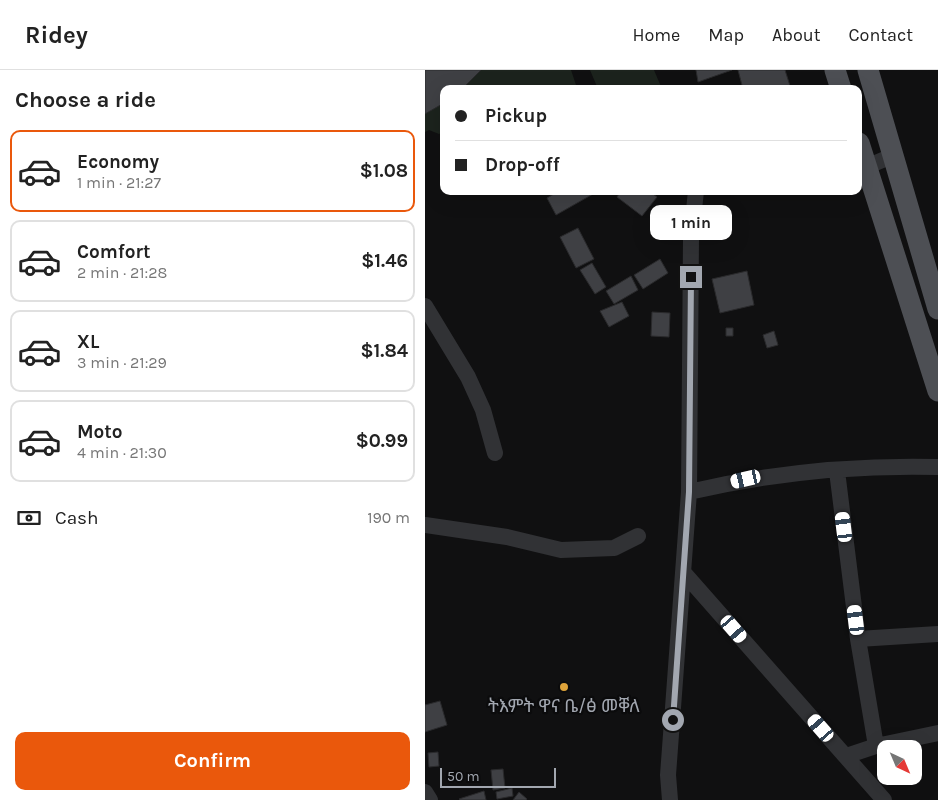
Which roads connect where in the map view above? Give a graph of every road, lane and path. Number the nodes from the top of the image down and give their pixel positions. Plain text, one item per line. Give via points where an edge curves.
1 (835, 70) edge
2 (868, 70) edge
3 (840, 85) edge
4 (891, 156) junction
5 (863, 167) edge
6 (696, 195) edge
7 (425, 306) edge
8 (938, 309) edge
9 (932, 354) edge
10 (938, 391) edge
11 (495, 453) dead end
12 (938, 467) edge
13 (837, 471) junction
14 (689, 492) junction
15 (425, 525) edge
16 (638, 536) dead end
17 (684, 573) junction
18 (938, 634) edge
19 (859, 639) junction
20 (938, 733) edge
21 (876, 746) junction
22 (846, 756) junction
23 (425, 792) edge
24 (430, 800) edge
25 (670, 800) edge
26 (883, 800) edge

1 - 3 main road
2 - 4 main road
4 - 5 street
4 - 8 main road
5 - 9 main road
6 - 14 street via 691,238
7 - 11 street via 468,377 483,410
9 - 10 main road
12 - 13 street
13 - 14 street via 746,479
13 - 19 street
14 - 17 street
15 - 16 street via 507,537 561,550 614,548
17 - 22 street
17 - 25 street via 668,775
18 - 19 street
19 - 21 street
20 - 21 street
21 - 22 street
22 - 26 street
23 - 24 street

